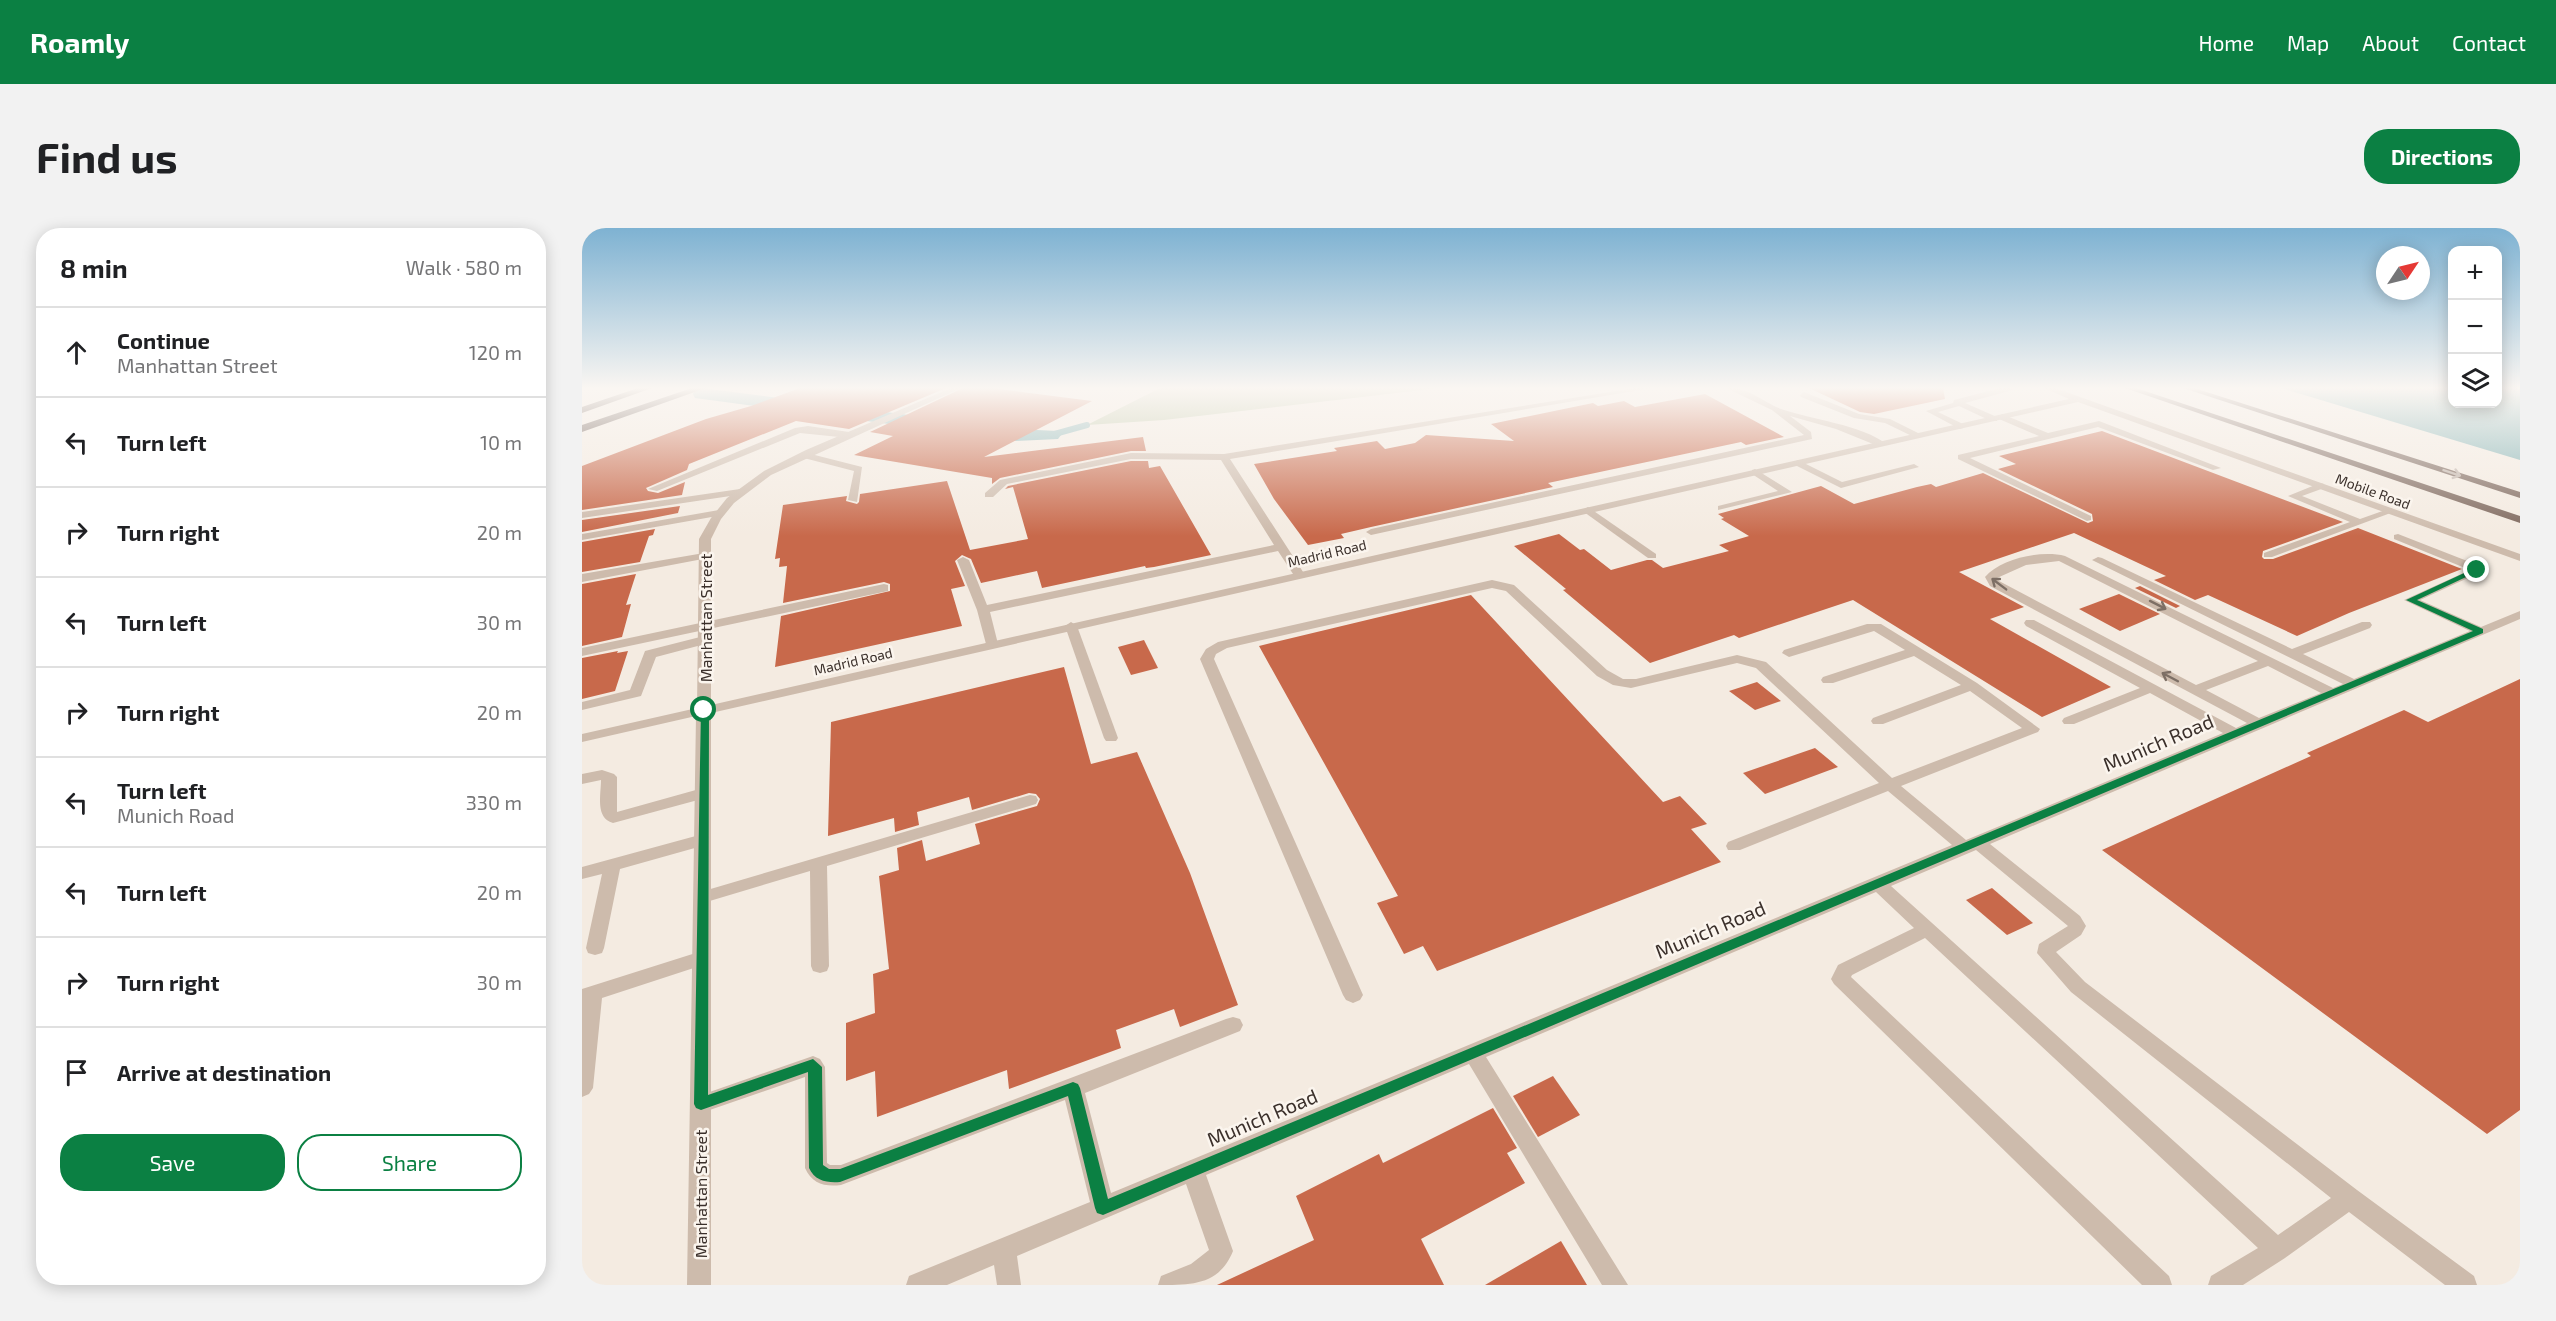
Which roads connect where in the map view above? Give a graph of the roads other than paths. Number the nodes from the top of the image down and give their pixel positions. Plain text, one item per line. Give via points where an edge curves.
1 (780, 437) edge
2 (844, 437) edge
3 (1345, 437) edge
4 (1807, 437) edge
5 (1865, 437) edge
6 (1913, 437) edge
7 (2036, 437) edge
8 (2135, 437) edge
9 (2185, 437) edge
10 (2275, 437) edge
11 (2341, 437) edge
12 (1881, 444) junction
13 (803, 455) junction
14 (1224, 457) junction
15 (1798, 463) junction
16 (1914, 467) dead end
17 (2216, 468) dead end
18 (1755, 472) junction
19 (2320, 486) junction
20 (653, 489) dead end
21 (740, 492) junction
22 (989, 495) dead end
23 (2520, 495) edge
24 (853, 500) dead end
25 (1722, 508) dead end
26 (1588, 510) junction
27 (2391, 511) junction
28 (719, 513) junction
29 (582, 514) edge
30 (2087, 518) dead end
31 (2520, 520) edge
32 (2359, 522) junction
33 (1371, 532) dead end
34 (582, 537) edge
35 (2398, 537) dead end
36 (1281, 547) junction
37 (2268, 555) dead end
38 (704, 556) junction
39 (1652, 556) dead end
40 (2520, 558) edge
41 (963, 560) dead end
42 (2098, 561) dead end
43 (1299, 575) junction
44 (582, 578) edge
45 (884, 588) dead end
46 (983, 610) junction
47 (2520, 615) edge
48 (2030, 623) dead end
49 (2366, 625) dead end
50 (1071, 626) junction
51 (2480, 631) junction
52 (704, 634) junction
53 (992, 644) junction
54 (1917, 651) junction
55 (582, 652) edge
56 (1790, 653) dead end
57 (2291, 654) junction
58 (2270, 661) junction
59 (1828, 680) dead end
60 (2354, 684) junction
61 (1972, 686) junction
62 (2151, 688) junction
63 (2195, 690) junction
64 (2333, 693) junction
65 (582, 706) edge
66 (704, 710) junction
67 (1878, 721) dead end
68 (2069, 721) dead end
69 (2259, 724) junction
70 (2236, 734) junction
71 (582, 738) edge
72 (1111, 738) dead end
73 (582, 779) edge
74 (1890, 785) junction
75 (703, 793) junction
76 (1030, 800) dead end
77 (703, 840) junction
78 (1971, 845) junction
79 (1734, 846) dead end
80 (818, 863) junction
81 (612, 865) junction
82 (582, 873) edge
83 (1877, 884) junction
84 (703, 897) junction
85 (1927, 929) junction
86 (595, 948) dead end
87 (702, 957) junction
88 (820, 966) dead end
89 (1353, 994) dead end
90 (588, 995) edge
91 (1233, 1025) dead end
92 (1473, 1053) junction
93 (582, 1088) edge
94 (1073, 1088) junction
95 (701, 1104) junction
96 (1193, 1170) junction
97 (2349, 1198) junction
98 (1103, 1208) junction
99 (1004, 1249) junction
100 (2277, 1250) junction
101 (699, 1285) edge
102 (918, 1285) edge
103 (1009, 1285) edge
104 (1170, 1285) edge
105 (1616, 1285) edge
106 (2160, 1285) edge
107 (2220, 1285) edge
108 (2465, 1285) edge

1 - 20 street
2 - 13 street, Manhattan Street
3 - 14 street
4 - 33 street
5 - 12 street
6 - 12 street, Madrid Road
7 - 30 street via 1961,457
8 - 17 street
9 - 19 street, Mobile Road
10 - 31 main road
11 -> 23 main road
12 - 15 street, Madrid Road
13 - 21 street, Manhattan Street via 764,474
13 - 24 street via 860,469
14 - 22 street via 1131,456 1004,482
14 - 36 street
15 - 16 street via 1841,485
15 - 18 street, Madrid Road
18 - 25 street via 1787,492
18 - 26 street, Madrid Road
19 - 27 street, Mobile Road
19 - 32 street via 2293,496
21 - 28 street, Manhattan Street
21 - 29 street
26 - 39 street
26 - 43 street, Madrid Road
27 - 32 street
27 - 40 street, Mobile Road
28 - 34 street
28 - 38 street, Manhattan Street via 705,538
32 - 37 street
35 - 51 street via 2476,568 2410,600
36 - 43 street
36 - 46 street
38 - 44 street
38 - 52 street, Manhattan Street
41 - 46 street
42 - 57 street
43 - 50 street, Madrid Road
45 - 52 street
46 - 53 street
47 - 51 street, Munich Road
48 - 62 street
49 - 57 street
50 - 53 street, Madrid Road
50 - 72 street
51 - 60 street, Munich Road
52 - 55 street
52 - 65 street via 650,654 636,693
52 - 66 street, Manhattan Street
53 - 66 street, Madrid Road
54 - 56 street via 1871,627
54 - 59 street
54 - 61 street
57 - 60 street
58 - 63 street
63 -> 58 street via 1994,583 1991,577 1998,570 2045,557 2061,558
58 - 64 street
60 - 64 street, Munich Road
61 - 67 street
61 - 74 street via 2033,729
62 - 68 street
62 - 70 street
63 - 69 street
64 - 69 street, Munich Road
66 - 71 street, Madrid Road
66 - 75 street, Manhattan Street
69 - 70 street, Munich Road
70 - 78 street, Munich Road
73 - 75 street via 609,777 609,814 613,818
74 - 78 street
74 - 79 street
74 - 89 street via 1761,665 1737,659 1636,684 1614,681 1502,585 1492,584 1223,645 1207,659
75 - 77 street, Manhattan Street
76 - 80 street
77 - 81 street
77 - 84 street, Manhattan Street
78 - 83 street, Munich Road
78 - 97 street via 2074,921 2075,930 2046,949 2046,953 2078,987
80 - 84 street
80 - 88 street
81 - 82 street
81 - 86 street
83 - 85 street
83 - 92 street, Munich Road
84 - 87 street, Manhattan Street
85 - 100 street
85 - 106 street via 1845,970 1841,979
87 - 90 street
87 - 95 street, Manhattan Street
90 - 93 street
91 - 94 street
92 - 96 street, Munich Road
92 - 105 street
94 - 95 street via 840,1175 827,1176 816,1168 813,1065
94 - 98 street
95 - 101 street, Manhattan Street
96 - 98 street, Munich Road
96 - 104 street via 1220,1257 1214,1264
97 - 100 street
97 - 108 street
98 - 99 street, Munich Road
99 - 102 street, Munich Road
99 - 103 street
100 - 107 street

